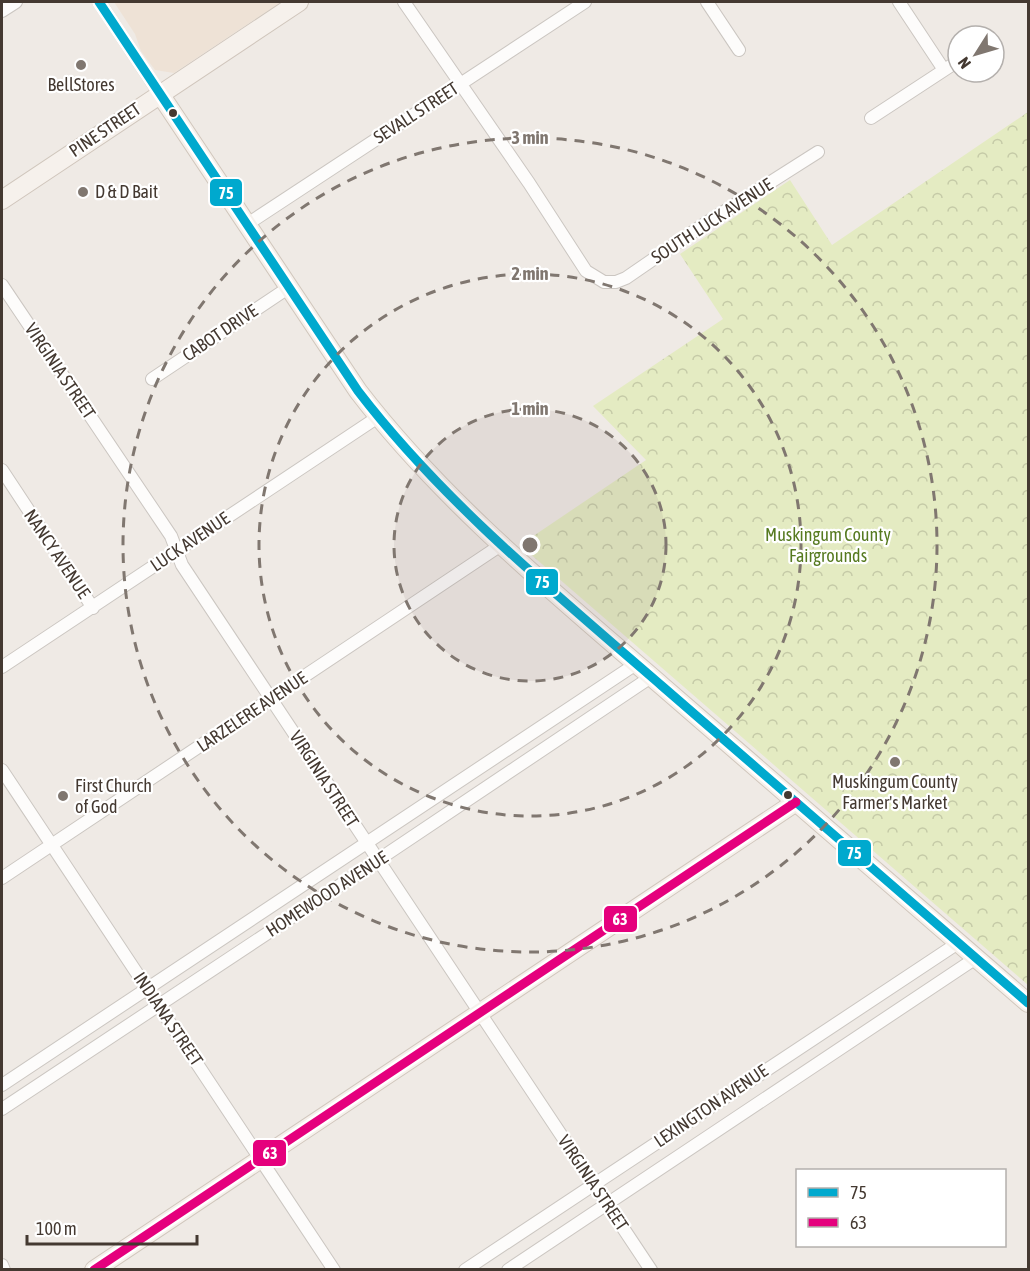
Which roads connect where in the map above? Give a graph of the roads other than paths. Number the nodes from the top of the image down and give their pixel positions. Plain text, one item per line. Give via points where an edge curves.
1 (16, 2) edge
2 (99, 2) edge
3 (299, 2) edge
4 (404, 2) edge
5 (585, 2) edge
6 (707, 2) edge
7 (899, 2) edge
8 (2, 11) edge
9 (739, 50) dead end
10 (944, 70) joint
11 (460, 84) junction
12 (160, 94) junction
13 (871, 118) dead end
14 (818, 152) dead end
15 (2, 200) edge
16 (246, 225) junction
17 (2, 285) edge
18 (288, 288) junction
19 (153, 379) dead end
20 (378, 417) junction
21 (2, 470) edge
22 (501, 545) junction
23 (177, 551) junction
24 (93, 608) junction
25 (636, 664) junction
26 (2, 667) edge
27 (651, 677) junction
28 (272, 699) junction
29 (2, 770) edge
30 (796, 802) junction
31 (366, 843) junction
32 (52, 845) junction
33 (378, 860) junction
34 (2, 878) edge
35 (958, 943) junction
36 (976, 958) junction
37 (147, 988) junction
38 (1029, 1003) edge
39 (158, 1005) junction
40 (480, 1013) junction
41 (2, 1084) edge
42 (2, 1109) edge
43 (261, 1159) junction
44 (594, 1184) junction
45 (607, 1203) junction
46 (2, 1265) edge
47 (4, 1269) edge
48 (94, 1269) edge
49 (334, 1269) edge
50 (465, 1269) edge
51 (508, 1269) edge
52 (651, 1269) edge

1 - 8 street
2 - 12 street
3 - 12 street, PINE STREET
4 - 11 street
5 - 11 street, SEVALL STREET
6 - 9 street
7 - 10 street
10 - 13 street
11 - 14 street, SOUTH LUCK AVENUE via 586,271 604,282 626,278
11 - 16 street, SEVALL STREET
12 - 15 street, PINE STREET
12 - 16 street
16 - 18 street
17 - 23 street, VIRGINIA STREET via 171,536
18 - 19 street, CABOT DRIVE
18 - 20 street
20 - 22 street
20 - 23 street, LUCK AVENUE
21 - 24 street, NANCY AVENUE
22 - 25 street
22 - 28 street, LARZELERE AVENUE
23 - 24 street, LUCK AVENUE
23 - 28 street, VIRGINIA STREET via 182,565
24 - 26 street, LUCK AVENUE
25 - 27 street
25 - 31 street, HOMEWOOD AVENUE
27 - 30 street
27 - 33 street, HOMEWOOD AVENUE
28 - 31 street, VIRGINIA STREET
28 - 32 street, LARZELERE AVENUE
29 - 32 street, INDIANA STREET
30 - 35 street
30 - 40 street
31 - 33 street, VIRGINIA STREET
31 - 37 street, HOMEWOOD AVENUE
32 - 34 street, LARZELERE AVENUE
32 - 37 street, INDIANA STREET
33 - 39 street, HOMEWOOD AVENUE
33 - 40 street, VIRGINIA STREET
35 - 36 street
35 - 44 street, LEXINGTON AVENUE
36 - 38 street
36 - 45 street, LEXINGTON AVENUE
37 - 39 street, INDIANA STREET
37 - 41 street, HOMEWOOD AVENUE
39 - 42 street, HOMEWOOD AVENUE
39 - 43 street, INDIANA STREET
40 - 43 street
40 - 44 street, VIRGINIA STREET
43 - 48 street
43 - 49 street, INDIANA STREET
44 - 45 street, VIRGINIA STREET
44 - 50 street, LEXINGTON AVENUE
45 - 51 street, LEXINGTON AVENUE
45 - 52 street, VIRGINIA STREET
46 - 47 street

